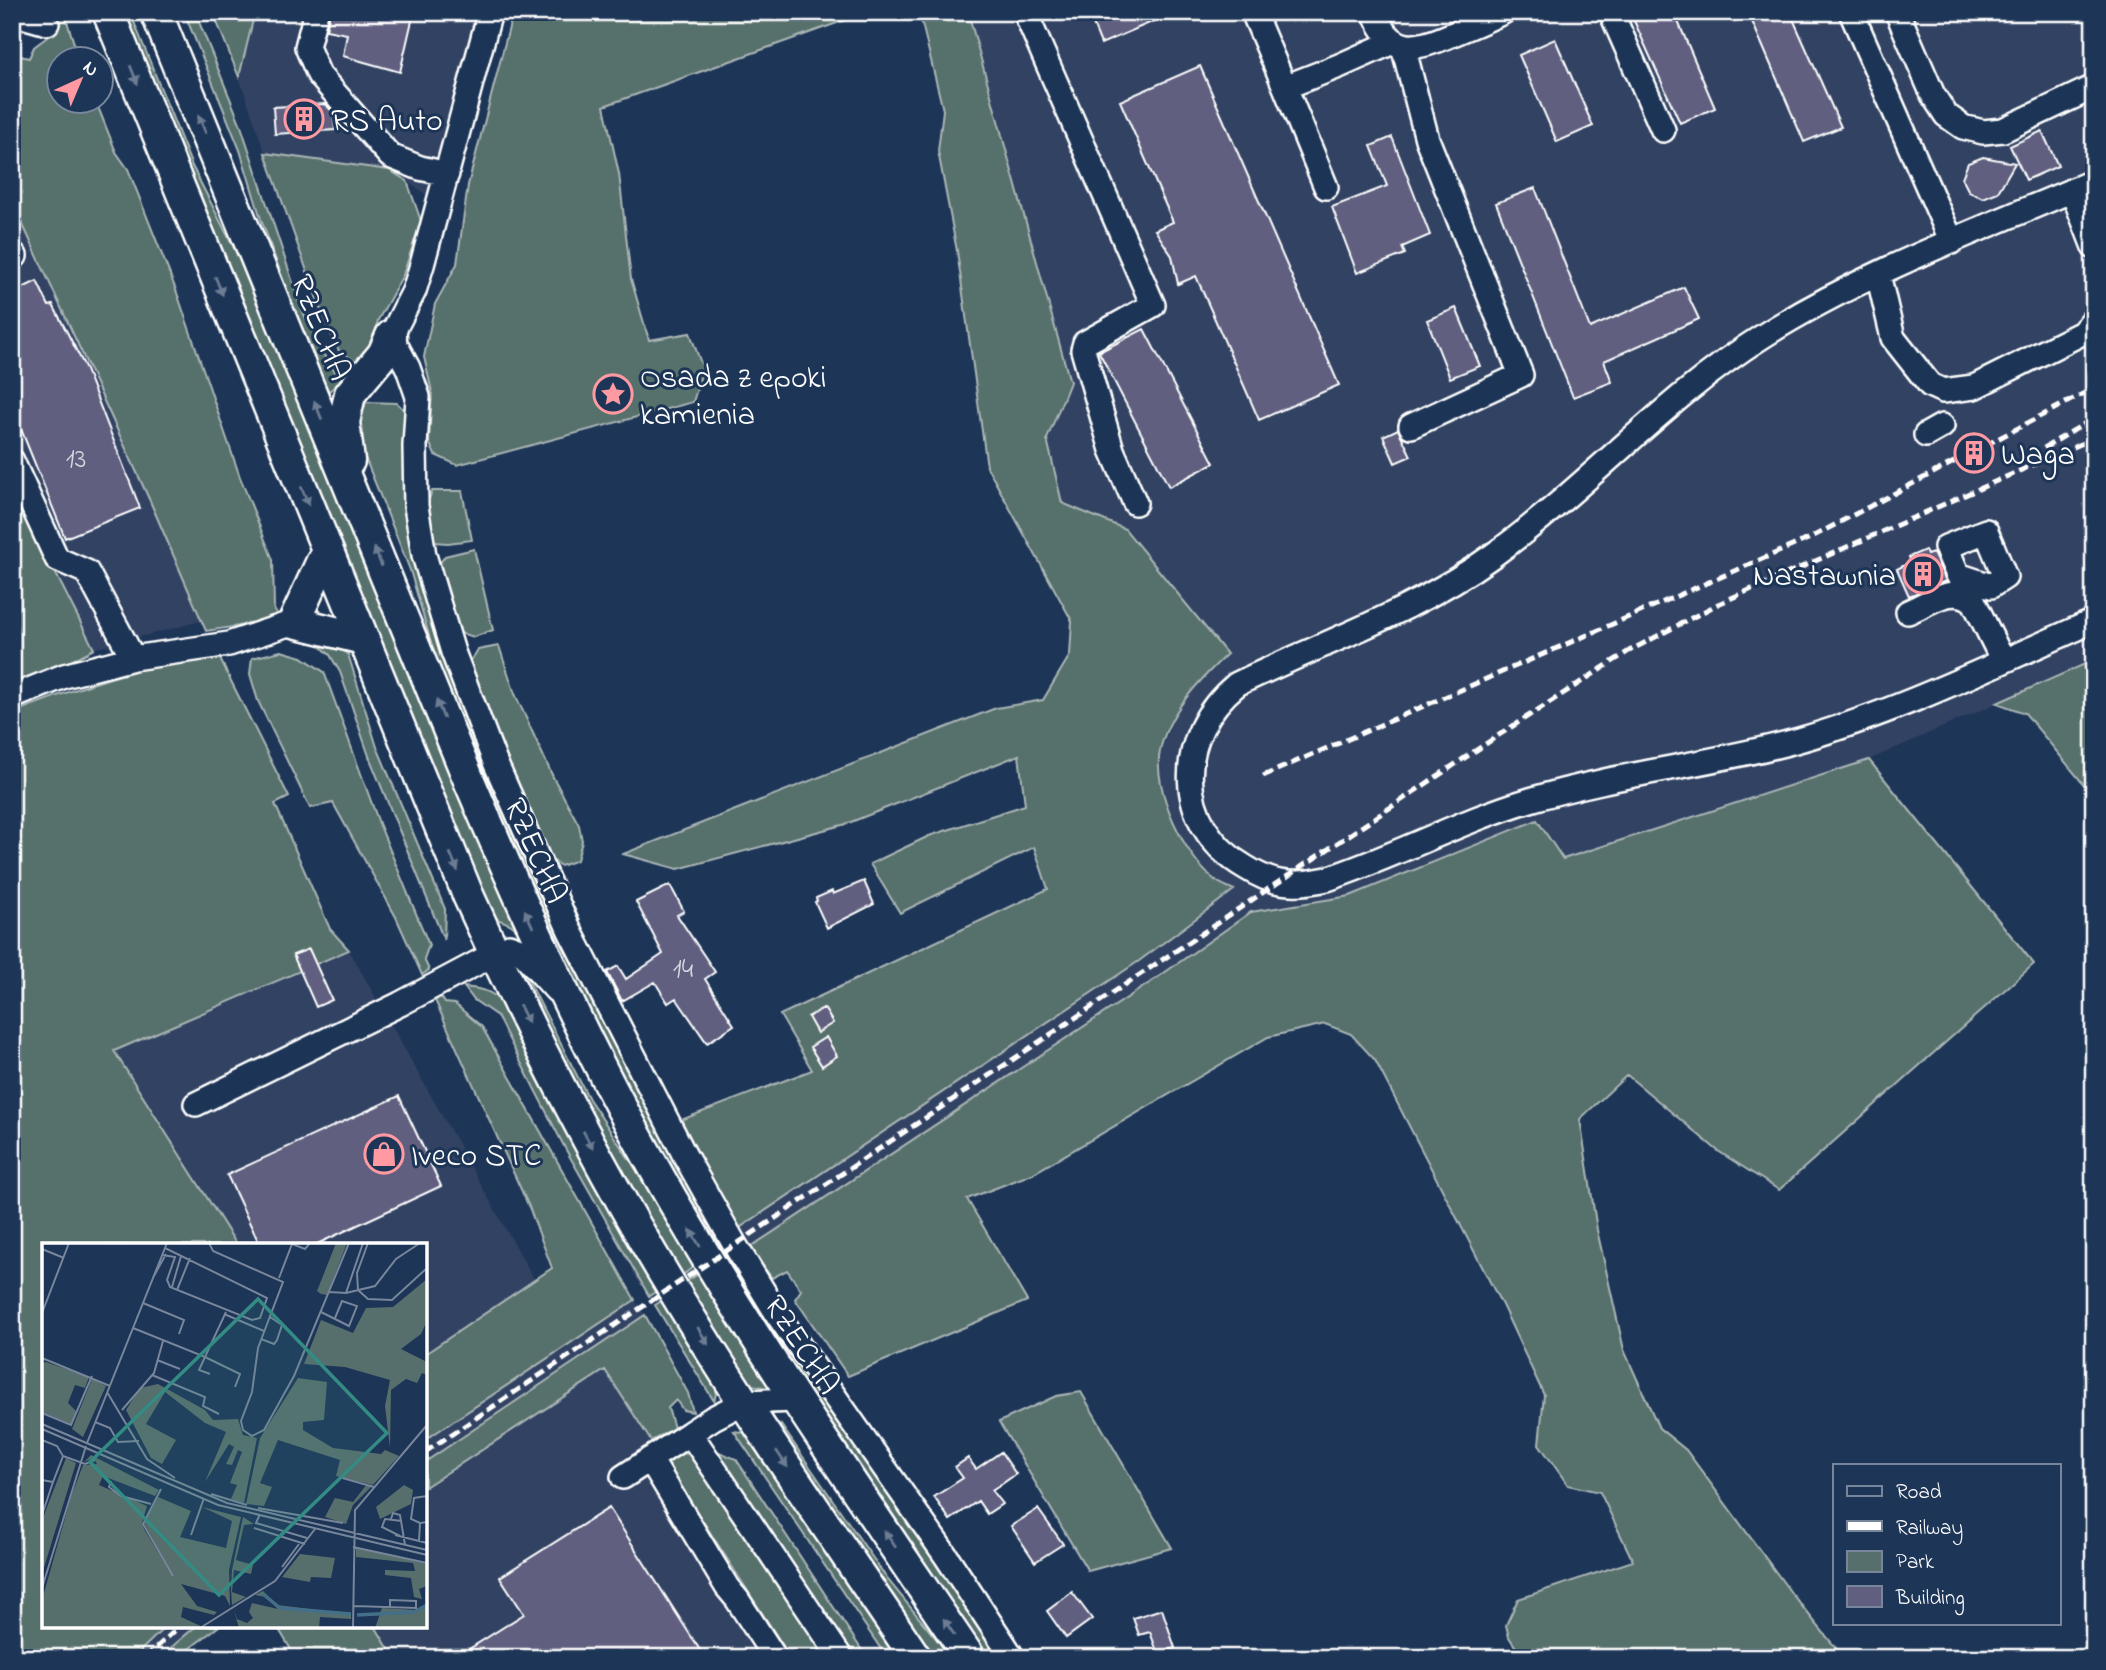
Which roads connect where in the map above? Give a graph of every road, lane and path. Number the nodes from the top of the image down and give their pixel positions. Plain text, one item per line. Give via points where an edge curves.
1 (107, 12) edge
2 (156, 12) edge
3 (316, 12) edge
4 (490, 12) edge
5 (1025, 12) edge
6 (1253, 12) edge
7 (1374, 12) edge
8 (1503, 12) edge
9 (1611, 12) edge
10 (1851, 12) edge
11 (1897, 12) edge
12 (12, 13) edge
13 (47, 23) dead end
14 (1399, 43) junction
15 (2094, 87) edge
16 (1285, 88) junction
17 (1663, 130) dead end
18 (447, 174) junction
19 (2094, 181) edge
20 (1326, 187) dead end
21 (2072, 190) junction
22 (1952, 242) junction
23 (2094, 247) edge
24 (1878, 274) junction
25 (2094, 319) edge
26 (391, 336) junction
27 (1411, 426) dead end
28 (12, 461) edge
29 (353, 496) junction
30 (1135, 503) dead end
31 (327, 550) junction
32 (1908, 612) dead end
33 (2094, 621) edge
34 (294, 622) junction
35 (363, 639) junction
36 (133, 658) junction
37 (2003, 661) junction
38 (12, 697) edge
39 (494, 953) junction
40 (568, 1003) junction
41 (196, 1104) dead end
42 (796, 1400) junction
43 (744, 1402) junction
44 (690, 1433) junction
45 (650, 1459) junction
46 (623, 1477) dead end
47 (775, 1658) edge
48 (841, 1658) edge
49 (916, 1658) edge
50 (970, 1658) edge
51 (1013, 1658) edge

1 -> 31 main road
29 -> 2 main road, RZECHA
3 - 18 street via 307,47 319,75 390,156
4 - 18 street, RZECHA
5 - 30 street via 1153,305 1085,343 1083,350 1112,450
6 - 16 street
7 - 14 street via 1380,26
8 - 14 street via 1421,47
9 - 17 street
10 - 22 street
11 - 15 street via 1933,95 1946,115 1963,127 2003,130
12 - 13 street
14 - 16 street
14 - 27 street via 1427,139 1521,376
16 - 20 street
18 - 26 street, RZECHA via 414,291
19 - 21 street
21 - 22 street
21 - 23 street
22 - 24 street
24 - 25 street via 1893,338 1930,385 1943,391 1974,387 2082,332
24 - 37 street via 1798,315 1729,359 1489,559 1390,615 1237,684 1209,712 1198,734 1189,774 1192,800 1217,846 1235,862 1279,882 1303,884 1352,871 1478,817 1568,788 1735,755 1832,730
26 - 29 main road via 345,408
26 - 51 street via 418,397 416,506 424,555 453,652 495,762 570,931 685,1156 779,1317
28 - 36 street via 57,559 87,572
40 -> 29 main road, RZECHA via 487,825
31 - 34 main road
31 - 35 main road
32 - 37 street via 1971,588
33 - 37 street
34 - 35 main road
34 - 36 street via 229,644
35 -> 39 main road
36 - 38 street via 64,676
39 - 40 street via 509,946 520,950
39 - 41 street
39 -> 43 main road via 618,1197
42 -> 40 main road, RZECHA via 672,1199
42 - 43 street
50 -> 42 main road, RZECHA
43 - 44 street
43 -> 49 main road
44 - 45 street
44 - 48 street
45 - 46 street
45 - 47 street

